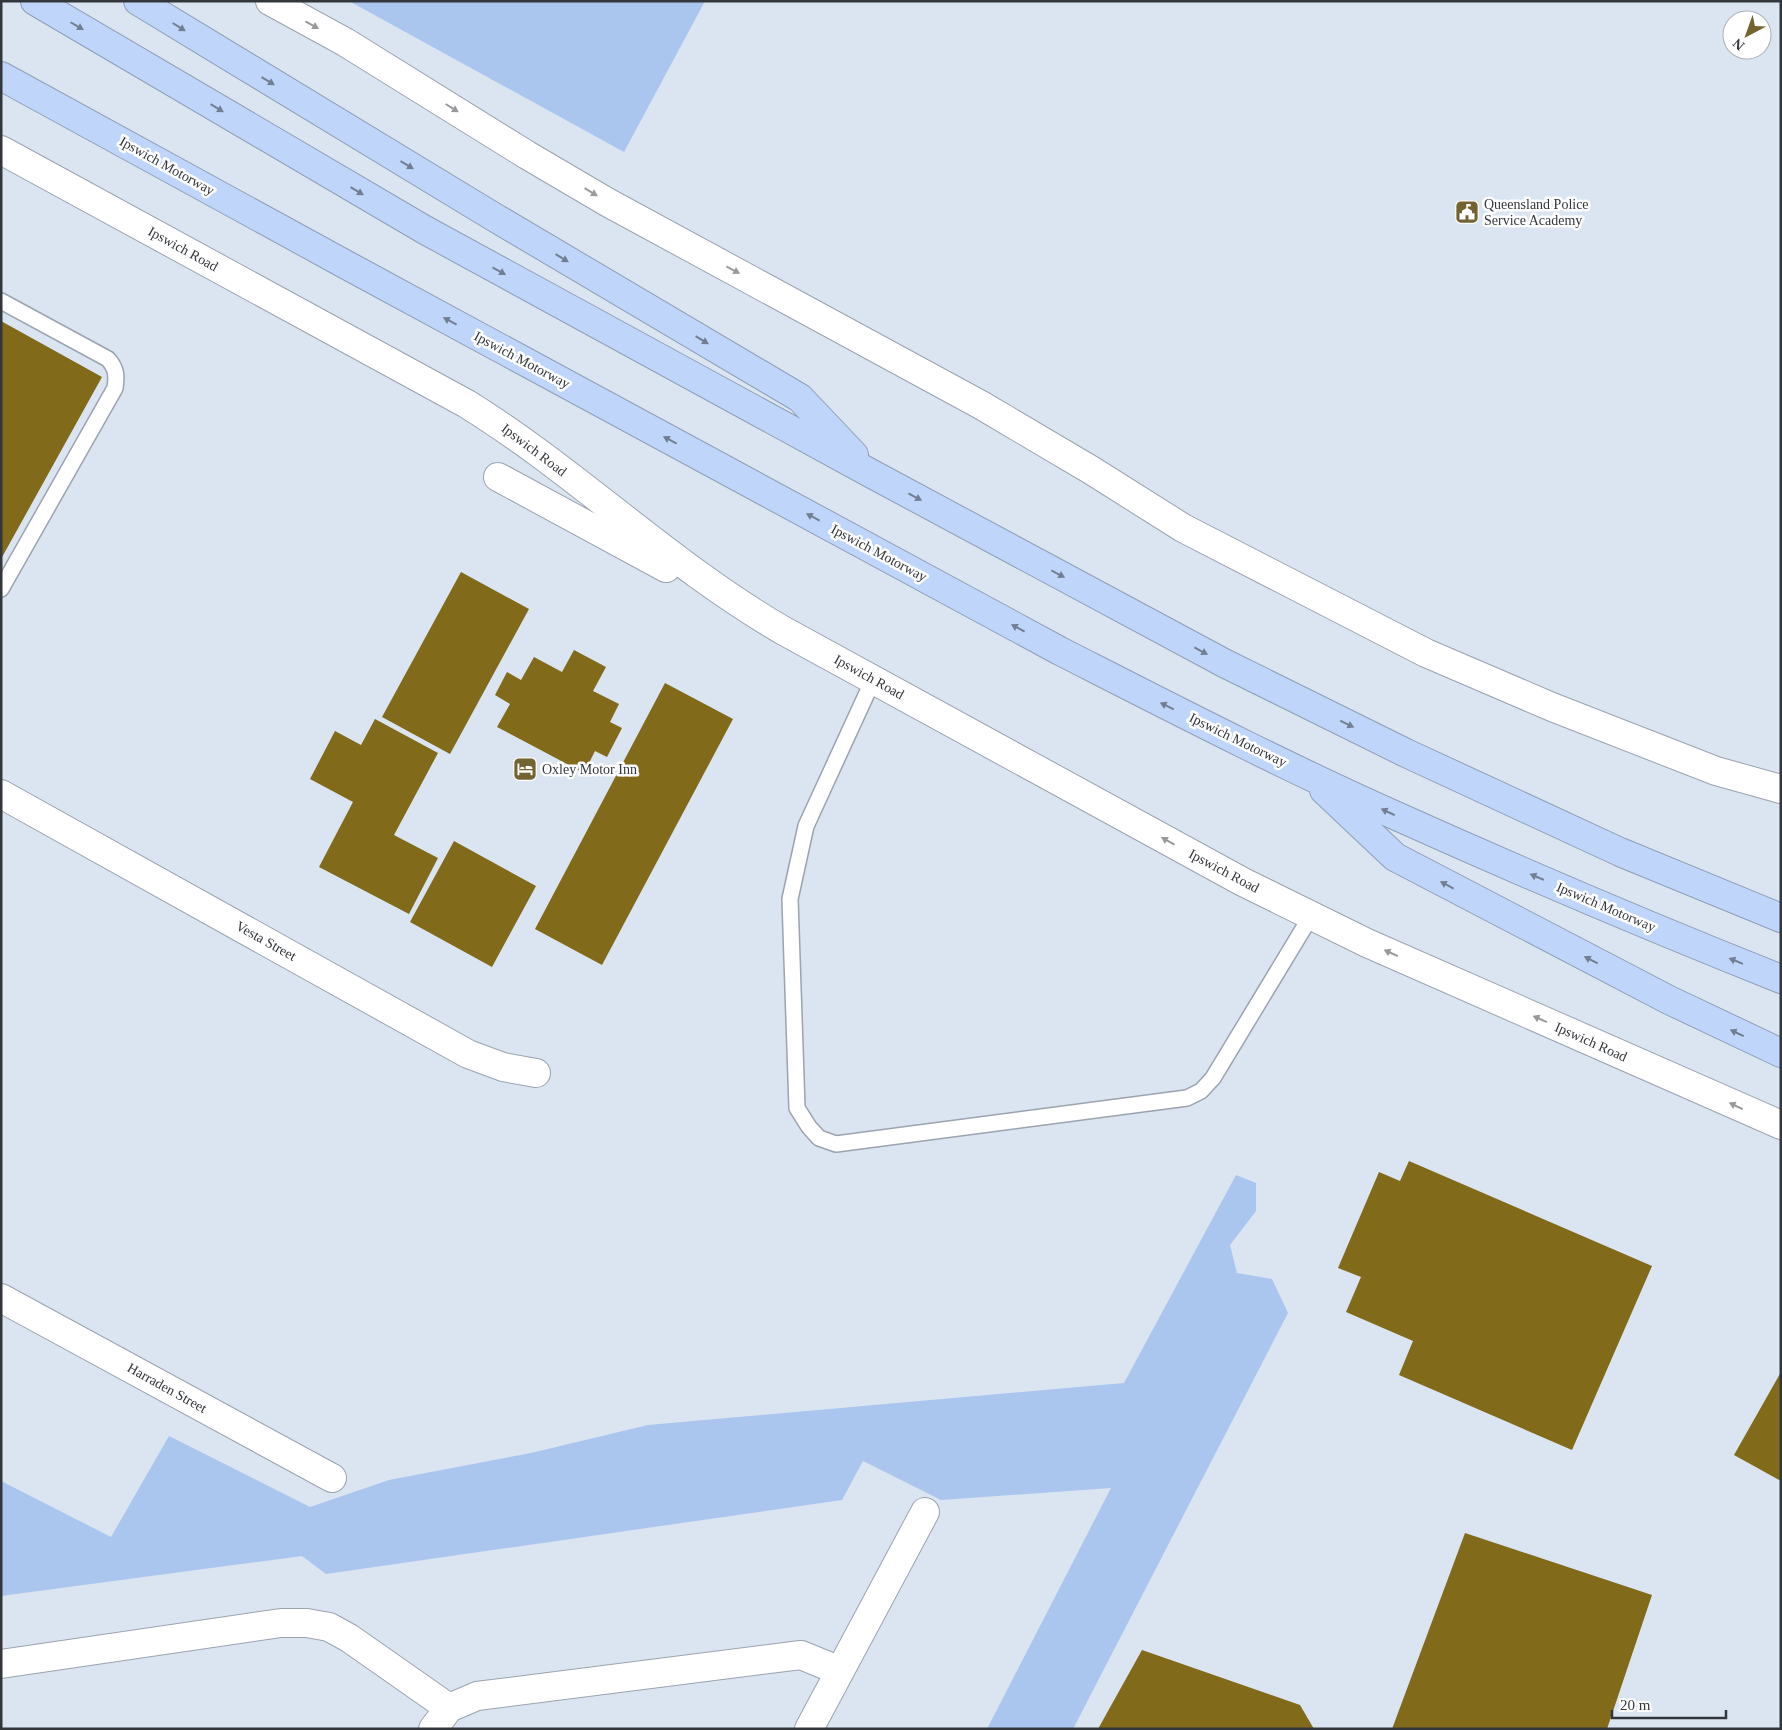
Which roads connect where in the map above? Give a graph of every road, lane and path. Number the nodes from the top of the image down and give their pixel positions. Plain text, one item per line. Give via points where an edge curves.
1 (35, 1) edge
2 (138, 1) edge
3 (270, 1) edge
4 (1, 76) edge
5 (1, 150) edge
6 (1, 301) edge
7 (872, 474) junction
8 (498, 477) dead end
9 (1, 588) edge
10 (784, 631) junction
11 (873, 680) junction
12 (1306, 773) junction
13 (1781, 789) edge
14 (1, 794) edge
15 (1311, 916) junction
16 (1781, 918) edge
17 (1781, 979) edge
18 (1781, 1053) edge
19 (536, 1073) dead end
20 (1781, 1125) edge
21 (1, 1298) edge
22 (332, 1478) dead end
23 (925, 1512) dead end
24 (1, 1664) edge
25 (840, 1671) junction
26 (449, 1708) junction
27 (433, 1729) edge
28 (808, 1729) edge

1 -> 7 highway via 424,230
2 -> 7 highway via 800,398
3 -> 13 street via 345,42 607,202 981,405 1183,528 1435,657 1716,771
12 -> 4 highway, Ipswich Motorway via 1060,651
5 - 10 street, Ipswich Road via 467,404 523,441 703,579
6 - 9 lane via 108,359 115,367 117,377 115,388
7 -> 16 highway via 1224,663 1398,749 1620,852
8 - 10 street
10 - 11 street, Ipswich Road
15 -> 11 street, Ipswich Road
11 - 15 lane via 806,826 790,899 797,1108 819,1138 836,1144 1187,1098 1201,1091 1213,1078
17 -> 12 highway, Ipswich Motorway via 1391,814
18 -> 12 highway via 1669,1000 1395,857
14 - 19 street, Vesta Street via 468,1054 503,1067
20 -> 15 street, Ipswich Road
21 - 22 street, Harraden Street
23 - 25 street
24 - 26 street via 281,1623 307,1623 329,1628 349,1638
25 - 26 street via 801,1655 477,1696
25 - 28 street
26 - 27 street

